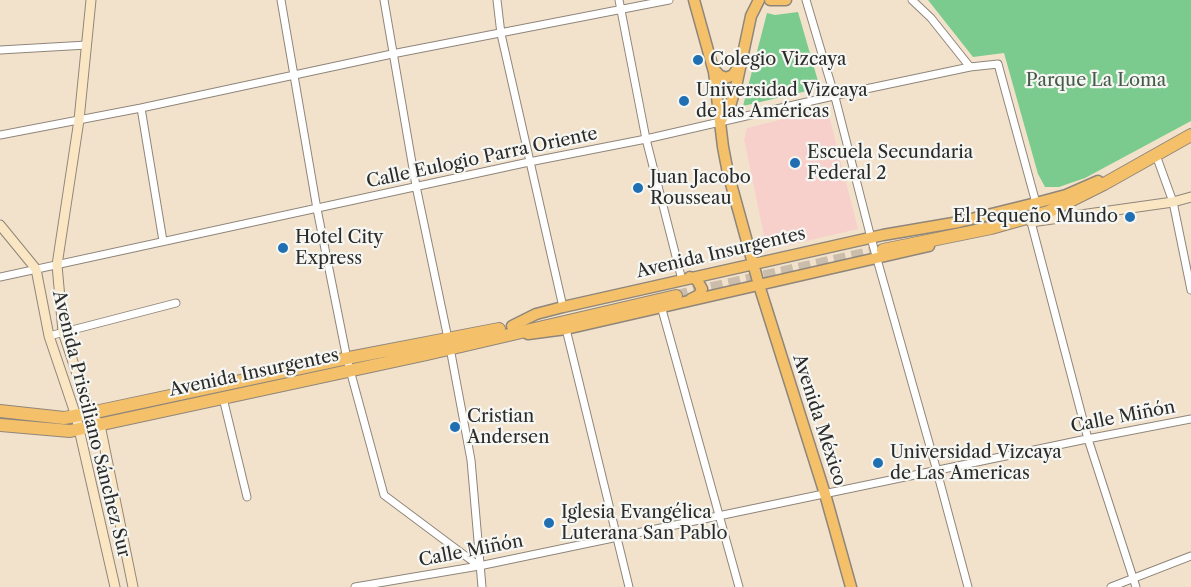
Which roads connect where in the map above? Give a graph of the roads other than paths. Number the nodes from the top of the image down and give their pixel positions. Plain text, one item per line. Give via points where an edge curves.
1 (91, 0) edge
2 (281, 0) edge
3 (384, 0) edge
4 (497, 0) edge
5 (620, 0) edge
6 (669, 0) edge
7 (694, 0) edge
8 (759, 0) edge
9 (770, 0) edge
10 (786, 0) edge
11 (806, 0) edge
12 (912, 0) edge
13 (622, 10) junction
14 (501, 34) junction
15 (87, 45) junction
16 (0, 50) edge
17 (392, 54) junction
18 (742, 60) junction
19 (970, 67) junction
20 (714, 68) junction
21 (293, 75) junction
22 (835, 95) junction
23 (141, 108) junction
24 (79, 120) junction
25 (720, 122) junction
26 (0, 135) edge
27 (1191, 135) edge
28 (646, 139) junction
29 (1156, 155) junction
30 (529, 162) junction
31 (416, 186) junction
32 (1191, 197) edge
33 (1173, 202) junction
34 (1036, 203) junction
35 (317, 209) junction
36 (1031, 222) junction
37 (0, 225) edge
38 (163, 241) junction
39 (878, 248) junction
40 (753, 263) junction
41 (57, 265) junction
42 (36, 269) junction
43 (0, 277) edge
44 (681, 285) junction
45 (759, 285) junction
46 (1191, 290) edge
47 (691, 299) junction
48 (176, 303) dead end
49 (661, 306) junction
50 (563, 307) junction
51 (513, 329) junction
52 (566, 329) junction
53 (63, 332) junction
54 (49, 336) junction
55 (449, 343) junction
56 (349, 365) junction
57 (223, 398) junction
58 (0, 411) edge
59 (90, 413) junction
60 (76, 416) junction
61 (1191, 419) edge
62 (100, 424) junction
63 (0, 425) edge
64 (78, 429) junction
65 (1088, 439) junction
66 (937, 471) junction
67 (825, 494) junction
68 (247, 497) dead end
69 (719, 517) junction
70 (616, 537) junction
71 (1191, 556) edge
72 (479, 566) junction
73 (1134, 578) junction
74 (115, 587) edge
75 (133, 587) edge
76 (355, 587) edge
77 (482, 587) edge
78 (629, 587) edge
79 (739, 587) edge
80 (851, 587) edge
81 (968, 587) edge
82 (1111, 587) edge
83 (1136, 587) edge

1 - 15 main road, Avenida Prisciliano Sánchez Sur
2 - 21 street
3 - 17 street
4 - 14 street
5 - 13 street
6 - 13 street
7 - 20 main road, Avenida México
8 - 18 main road via 750,16
9 - 10 main road
11 - 22 street
12 - 19 street
13 - 14 street
13 - 28 street
14 - 17 street
14 - 30 street
15 - 16 street
15 - 24 main road, Avenida Prisciliano Sánchez Sur
17 - 21 street
17 - 31 street
18 - 20 main road via 729,77 723,77
18 - 25 main road via 731,103
19 - 22 street, Calle Eulogio Parra Oriente
19 - 34 street, Calle Eulogio Parra Oriente via 998,64
20 - 25 main road, Avenida México
21 - 23 street
21 - 35 street
22 - 25 street, Calle Eulogio Parra Oriente
22 - 39 street
23 - 24 street
23 - 38 street
24 - 26 street
24 - 41 main road, Avenida Prisciliano Sánchez Sur
25 - 28 street, Calle Eulogio Parra Oriente
25 - 40 main road, Avenida México via 728,173
27 - 29 highway
28 - 30 street, Calle Eulogio Parra Oriente
28 - 44 street
29 - 33 street
29 - 34 main road via 1066,195
29 - 39 highway via 1047,212 1015,222
30 - 31 street, Calle Eulogio Parra Oriente
30 - 50 street
31 - 35 street, Calle Eulogio Parra Oriente
31 - 55 street
32 - 33 main road
33 - 36 main road
33 - 46 street
34 - 39 main road
35 - 38 street, Calle Eulogio Parra Oriente
35 - 56 street
36 - 39 main road
36 - 65 street
37 - 42 main road
38 - 41 street, Calle Eulogio Parra Oriente
39 - 40 main road, Avenida Insurgentes
39 - 45 main road, Avenida Insurgentes
39 - 66 street
40 - 44 main road, Avenida Insurgentes
40 - 45 main road, Avenida México
41 - 42 street, Calle Eulogio Parra Oriente
41 - 53 main road, Avenida Prisciliano Sánchez Sur
42 - 43 street, Calle Eulogio Parra Oriente
42 - 54 main road, Avenida Prisciliano Sánchez Sur
44 - 47 main road via 698,280 702,289
44 - 50 main road, Avenida Insurgentes
44 - 51 highway, Avenida Insurgentes
45 - 47 main road, Avenida Insurgentes
45 - 67 main road, Avenida México
47 - 49 main road, Avenida Insurgentes
48 - 53 street
49 - 52 main road, Avenida Insurgentes
49 - 69 street
50 - 51 main road, Avenida Insurgentes via 536,314
51 - 52 main road, Avenida Insurgentes via 538,334
51 - 55 highway, Avenida Insurgentes
52 - 70 street
53 - 54 street
53 - 59 main road, Avenida Prisciliano Sánchez Sur
54 - 60 main road, Avenida Prisciliano Sánchez Sur
55 - 56 highway, Avenida Insurgentes
55 - 72 street via 471,460
56 - 57 highway, Avenida Insurgentes
56 - 59 highway, Avenida Insurgentes
56 - 72 street via 384,495
57 - 62 highway, Avenida Insurgentes
57 - 68 street
58 - 60 highway, Avenida Insurgentes
59 - 60 highway, Avenida Insurgentes
59 - 62 main road, Avenida Prisciliano Sánchez Sur
60 - 64 main road, Avenida Prisciliano Sánchez Sur
61 - 65 street, Calle Miñón
62 - 64 highway, Avenida Insurgentes
62 - 75 main road, Avenida Prisciliano Sánchez Sur
63 - 64 highway, Avenida Insurgentes
64 - 74 main road, Avenida Prisciliano Sánchez Sur
65 - 66 street, Calle Miñón
65 - 73 street
66 - 67 street, Calle Miñón
66 - 81 street
67 - 69 street, Calle Miñón
67 - 80 main road, Avenida México
69 - 70 street, Calle Miñón
69 - 79 street
70 - 72 street, Calle Miñón
70 - 78 street
71 - 73 street
72 - 76 street, Calle Miñón
72 - 77 street
73 - 82 street
73 - 83 street

